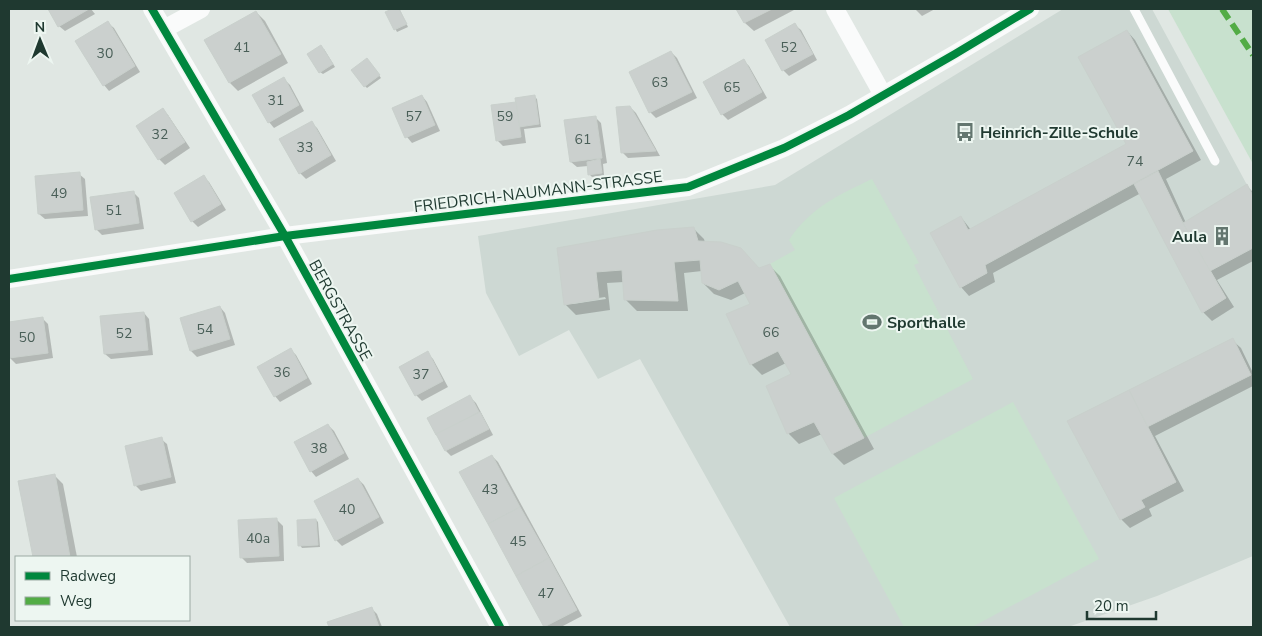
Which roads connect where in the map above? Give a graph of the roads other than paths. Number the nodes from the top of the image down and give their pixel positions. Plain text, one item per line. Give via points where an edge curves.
1 (152, 9) edge
2 (200, 9) edge
3 (836, 9) edge
4 (1030, 9) edge
5 (1134, 9) edge
6 (164, 29) junction
7 (883, 95) junction
8 (1214, 161) dead end
9 (285, 236) junction
10 (9, 279) edge
11 (500, 627) edge

1 - 6 street, BERGSTRASSE
2 - 6 street
3 - 7 street
4 - 7 street, FRIEDRICH-NAUMANN-STRASSE
5 - 8 lane
6 - 9 street, BERGSTRASSE
7 - 9 street, FRIEDRICH-NAUMANN-STRASSE via 784,148 688,187
9 - 10 street, FRIEDRICH-NAUMANN-STRASSE
9 - 11 street, BERGSTRASSE

